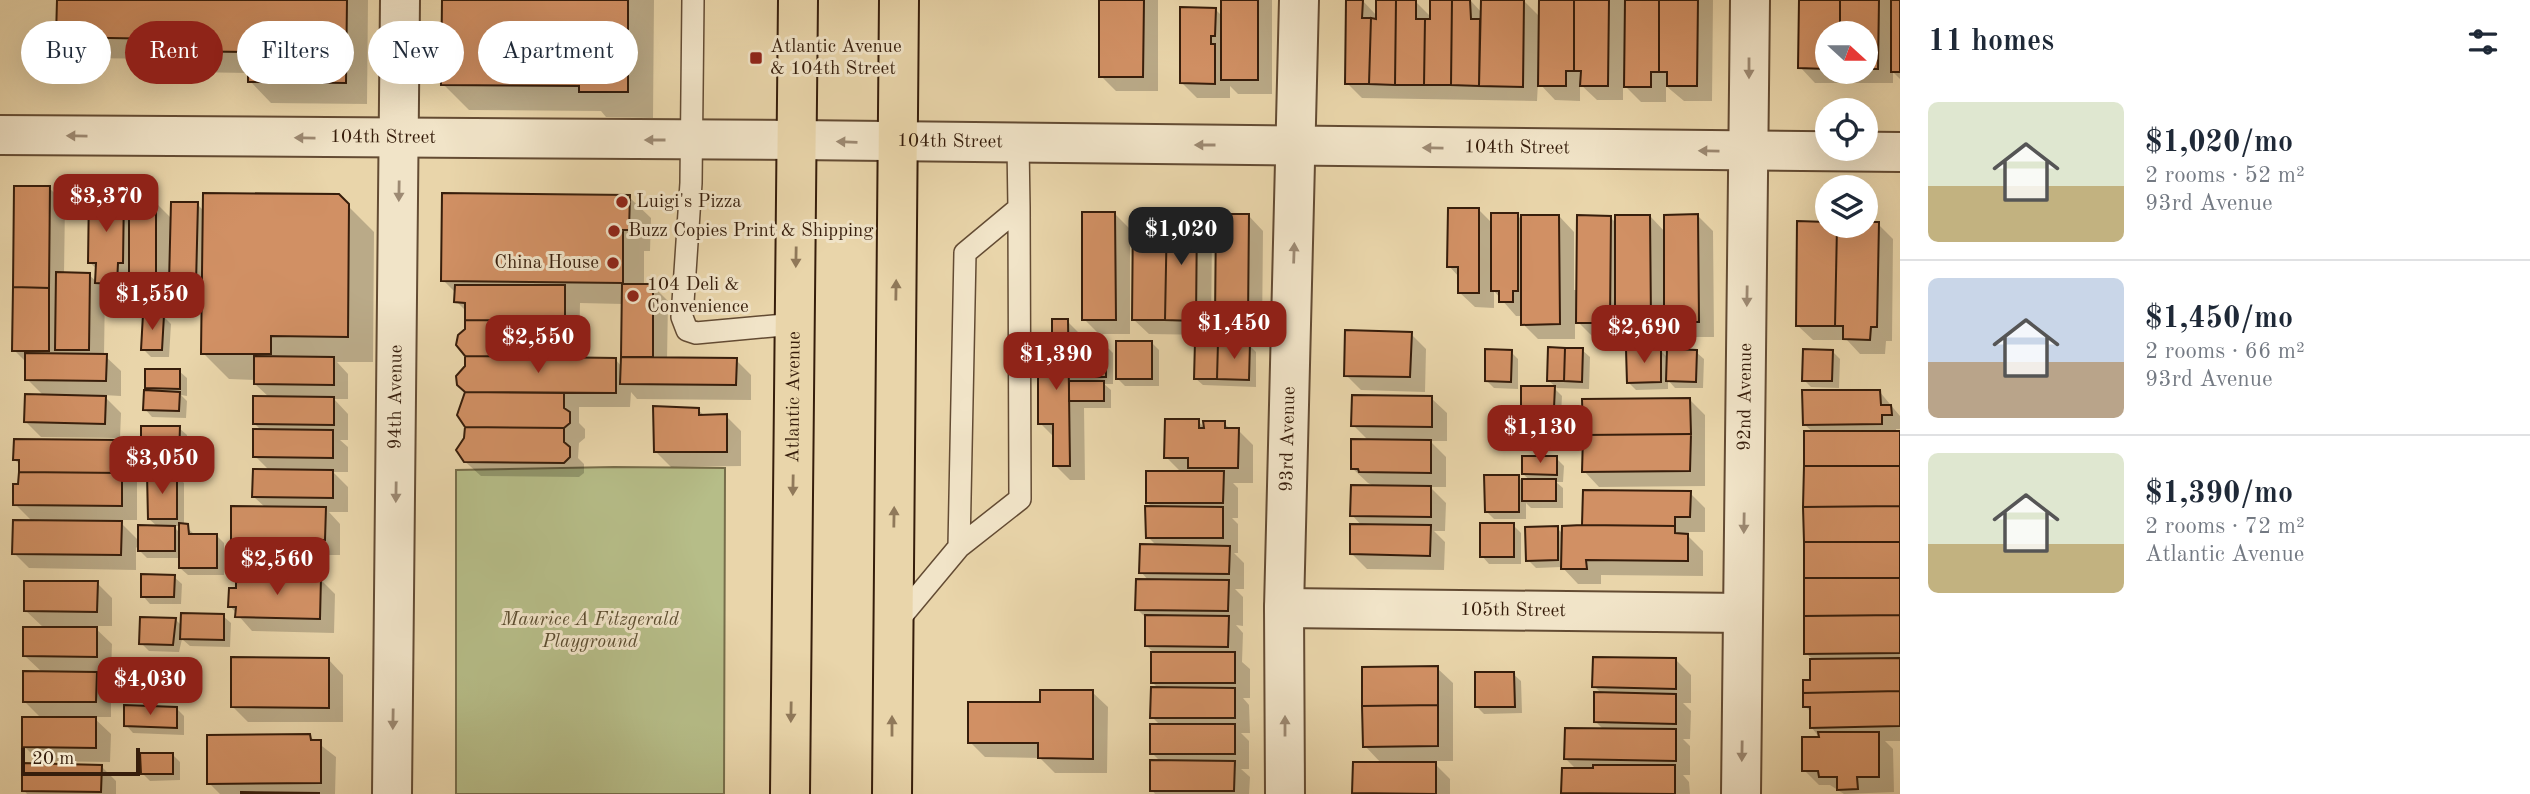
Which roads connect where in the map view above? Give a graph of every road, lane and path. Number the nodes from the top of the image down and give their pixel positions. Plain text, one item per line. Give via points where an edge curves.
1 (400, 0) edge
2 (694, 0) edge
3 (798, 0) edge
4 (899, 0) edge
5 (1299, 0) edge
6 (1750, 0) edge
7 (0, 135) edge
8 (400, 140) junction
9 (692, 140) junction
10 (797, 140) junction
11 (897, 143) junction
12 (1018, 144) junction
13 (1298, 146) junction
14 (1749, 151) junction
15 (1900, 152) edge
16 (1019, 208) junction
17 (795, 324) junction
18 (959, 547) junction
19 (1284, 608) junction
20 (1743, 612) junction
21 (893, 626) junction
22 (392, 794) edge
23 (790, 794) edge
24 (891, 794) edge
25 (1285, 794) edge
26 (1741, 794) edge

1 - 8 street, 94th Avenue
2 - 9 lane
3 - 10 main road, Atlantic Avenue
4 - 11 main road
5 - 13 street, 93rd Avenue
6 -> 14 street, 92nd Avenue
8 -> 7 street, 104th Street
9 -> 8 street, 104th Street
8 -> 22 street, 94th Avenue
9 - 10 street, 104th Street
9 - 17 lane via 682,317 687,330
11 -> 10 street, 104th Street
10 -> 17 main road, Atlantic Avenue
11 - 12 street, 104th Street
21 -> 11 main road
13 -> 12 street, 104th Street
12 - 16 lane
14 -> 13 street, 104th Street
19 -> 13 street, 93rd Avenue
14 - 15 street, 104th Street
14 -> 20 street, 92nd Avenue
16 - 18 lane via 965,253
16 - 18 lane via 1020,499
17 -> 23 main road, Atlantic Avenue
18 - 21 lane
19 - 20 street, 105th Street
25 -> 19 street, 93rd Avenue
20 -> 26 street, 92nd Avenue
24 -> 21 main road

